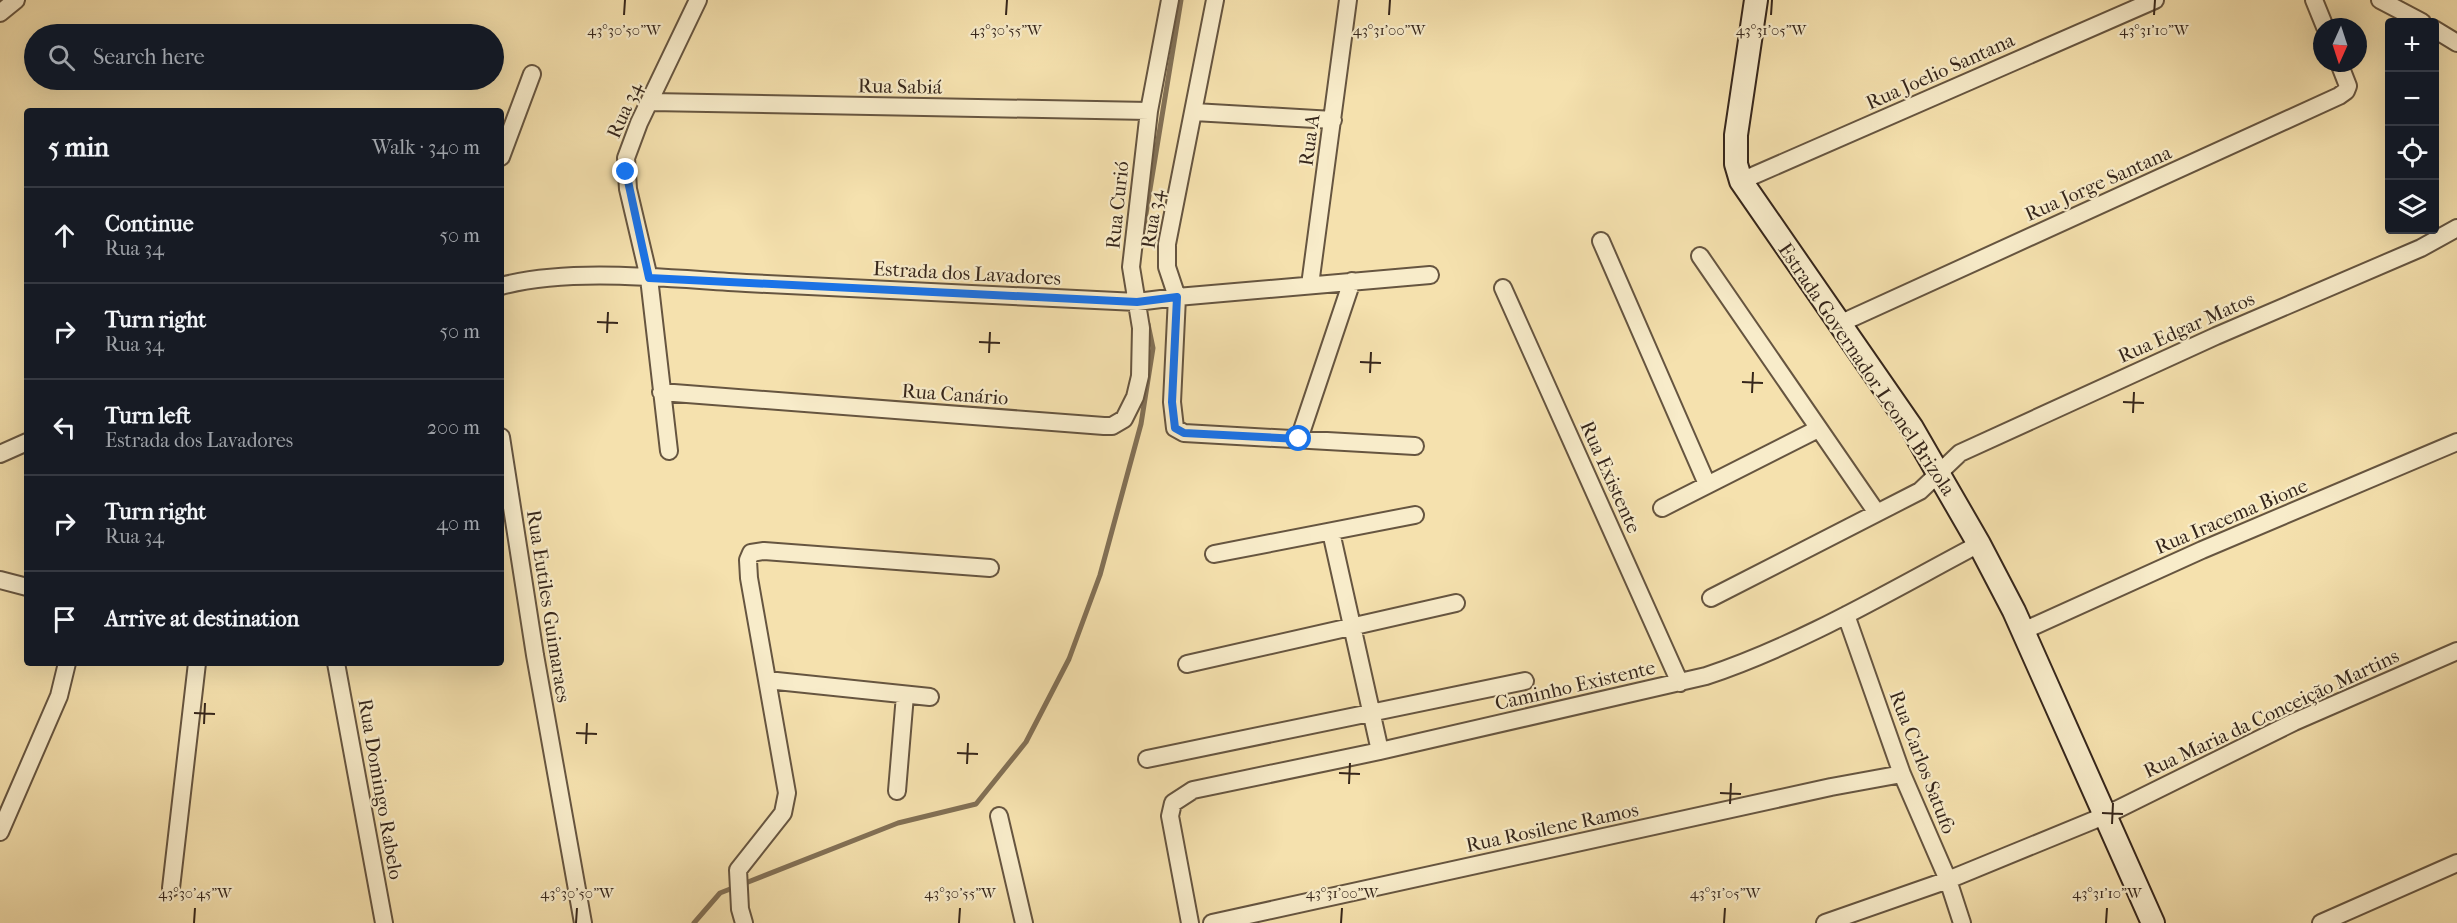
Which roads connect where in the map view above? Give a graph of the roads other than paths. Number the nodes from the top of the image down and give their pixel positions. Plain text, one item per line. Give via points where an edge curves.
1 (16, 0) edge
2 (698, 0) edge
3 (1170, 0) edge
4 (1215, 0) edge
5 (1348, 0) edge
6 (1756, 0) edge
7 (2155, 0) edge
8 (2314, 0) edge
9 (2380, 0) edge
10 (0, 13) edge
11 (2321, 18) edge
12 (2414, 18) edge
13 (2439, 32) edge
14 (2457, 43) edge
15 (2343, 72) edge
16 (532, 74) dead end
17 (651, 102) junction
18 (1149, 111) junction
19 (1194, 112) junction
20 (1333, 120) junction
21 (504, 150) edge
22 (1741, 181) junction
23 (2457, 228) edge
24 (1601, 241) dead end
25 (1700, 256) dead end
26 (1431, 274) dead end
27 (649, 278) junction
28 (1352, 281) junction
29 (504, 285) edge
30 (1310, 285) junction
31 (1503, 288) dead end
32 (1171, 298) junction
33 (1139, 302) junction
34 (1839, 324) junction
35 (662, 392) junction
36 (1818, 429) junction
37 (1299, 439) junction
38 (2457, 442) edge
39 (24, 443) edge
40 (1415, 446) dead end
41 (669, 451) dead end
42 (0, 454) edge
43 (504, 456) edge
44 (1939, 475) junction
45 (1707, 484) junction
46 (1662, 508) dead end
47 (1877, 513) junction
48 (1415, 515) dead end
49 (1331, 532) junction
50 (1979, 543) junction
51 (1214, 554) dead end
52 (990, 568) dead end
53 (0, 580) edge
54 (24, 586) edge
55 (1711, 598) dead end
56 (1456, 603) dead end
57 (1846, 615) junction
58 (1352, 626) junction
59 (2023, 631) junction
60 (2457, 651) edge
61 (1187, 664) dead end
62 (66, 666) edge
63 (197, 666) edge
64 (337, 666) edge
65 (767, 680) junction
66 (1525, 681) dead end
67 (1680, 683) junction
68 (905, 695) junction
69 (930, 697) dead end
70 (1371, 711) junction
71 (1380, 751) junction
72 (1147, 759) dead end
73 (1902, 774) junction
74 (897, 791) dead end
75 (999, 816) dead end
76 (2104, 816) junction
77 (0, 832) edge
78 (2457, 863) edge
79 (1948, 880) junction
80 (171, 888) dead end
81 (742, 916) edge
82 (384, 923) edge
83 (583, 923) edge
84 (1024, 923) edge
85 (1191, 923) edge
86 (1212, 923) edge
87 (1825, 923) edge
88 (1962, 923) edge
89 (2154, 923) edge
90 (2321, 923) edge

1 - 10 street
2 - 17 street, Rua 34
3 - 18 street
4 - 19 street, Rua 34
5 - 20 street, Rua A
6 - 22 main road, Estrada Governador Leonel Brizola via 1736,135 1736,164
7 - 22 street, Rua Joelio Santana
8 - 11 street
9 - 12 street
13 - 14 street
15 - 34 street, Rua Jorge Santana via 2348,86 2338,96
16 - 21 street
17 - 18 street, Rua Sabiá
17 - 27 street, Rua 34 via 629,147 626,172
18 - 33 street, Rua Curió via 1131,267
19 - 20 street
19 - 32 street, Rua 34 via 1167,244
20 - 30 street, Rua A
22 - 34 main road, Estrada Governador Leonel Brizola
23 - 44 street, Rua Edgar Matos via 2421,248 1960,453
24 - 45 street
25 - 36 street
26 - 28 street, Estrada dos Lavadores
27 - 29 street, Estrada dos Lavadores via 559,277
27 - 33 street, Estrada dos Lavadores
27 - 35 street
28 - 30 street, Estrada dos Lavadores
28 - 37 street
30 - 32 street, Estrada dos Lavadores
31 - 67 street, Rua Existente
32 - 33 street, Estrada dos Lavadores
32 - 37 street, Rua 34 via 1175,428 1184,433
33 - 35 street, Rua Canário via 1140,376 1128,413 1112,426
34 - 44 main road, Estrada Governador Leonel Brizola via 1912,428
35 - 41 street
36 - 45 street
36 - 47 street
37 - 40 street, Rua 34
38 - 59 street, Rua Iracema Bione
39 - 42 street
43 - 83 street, Rua Eutiles Guimaraes
44 - 47 street, Rua Edgar Matos via 1920,491
44 - 50 main road, Estrada Governador Leonel Brizola
45 - 46 street
47 - 55 street, Rua Edgar Matos
48 - 49 street
49 - 51 street
49 - 58 street
50 - 57 street, Caminho Existente
50 - 59 main road, Estrada Governador Leonel Brizola
52 - 65 street via 751,553 749,578
53 - 54 street
56 - 58 street
57 - 67 street, Caminho Existente via 1753,658
57 - 73 street, Rua Carlos Satufo
58 - 61 street
58 - 70 street
59 - 76 main road, Estrada Governador Leonel Brizola
60 - 76 street, Rua Maria da Conceição Martins via 2294,722
62 - 77 street via 59,696
63 - 80 street
64 - 82 street, Rua Domingo Rabelo
65 - 68 street
65 - 81 street via 787,793 783,813 738,870
66 - 70 street
67 - 71 street, Caminho Existente
68 - 69 street
68 - 74 street
70 - 71 street
70 - 72 street
71 - 85 street, Caminho Existente via 1193,790 1173,803 1170,816
73 - 79 street, Rua Carlos Satufo
73 - 86 street, Rua Rosilene Ramos
75 - 84 street
76 - 79 street, Rua Maria da Conceição Martins
76 - 89 main road, Estrada Governador Leonel Brizola
78 - 90 street
79 - 87 street, Rua Maria da Conceição Martins
79 - 88 street, Rua Carlos Satufo

